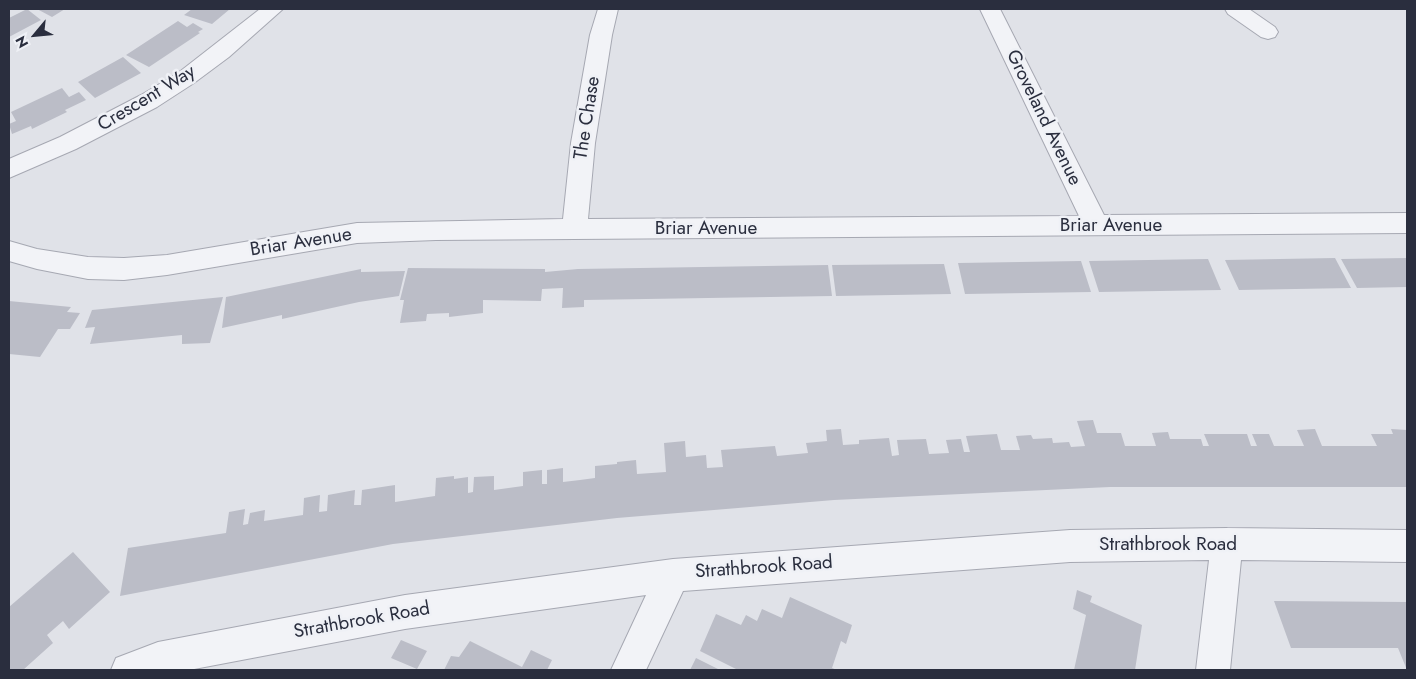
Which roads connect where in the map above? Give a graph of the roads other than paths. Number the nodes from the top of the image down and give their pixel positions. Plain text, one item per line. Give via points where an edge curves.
1 (273, 9) edge
2 (608, 9) edge
3 (990, 9) edge
4 (1235, 9) edge
5 (1268, 32) dead end
6 (9, 169) edge
7 (1407, 223) edge
8 (1097, 226) junction
9 (574, 229) junction
10 (9, 251) edge
11 (1227, 544) junction
12 (1407, 546) edge
13 (673, 575) junction
14 (128, 670) edge
15 (628, 670) edge
16 (1213, 670) edge

1 - 6 street, Crescent Way via 222,52 149,101
2 - 9 street, The Chase via 583,143
3 - 8 street, Groveland Avenue
4 - 5 street
7 - 8 street, Briar Avenue
8 - 9 street, Briar Avenue
9 - 10 street, Briar Avenue via 357,233 167,265 124,269 88,268
11 - 12 street, Strathbrook Road
11 - 13 street, Strathbrook Road via 1070,546
11 - 16 street
13 - 14 street, Strathbrook Road via 405,612 158,659
13 - 15 street

